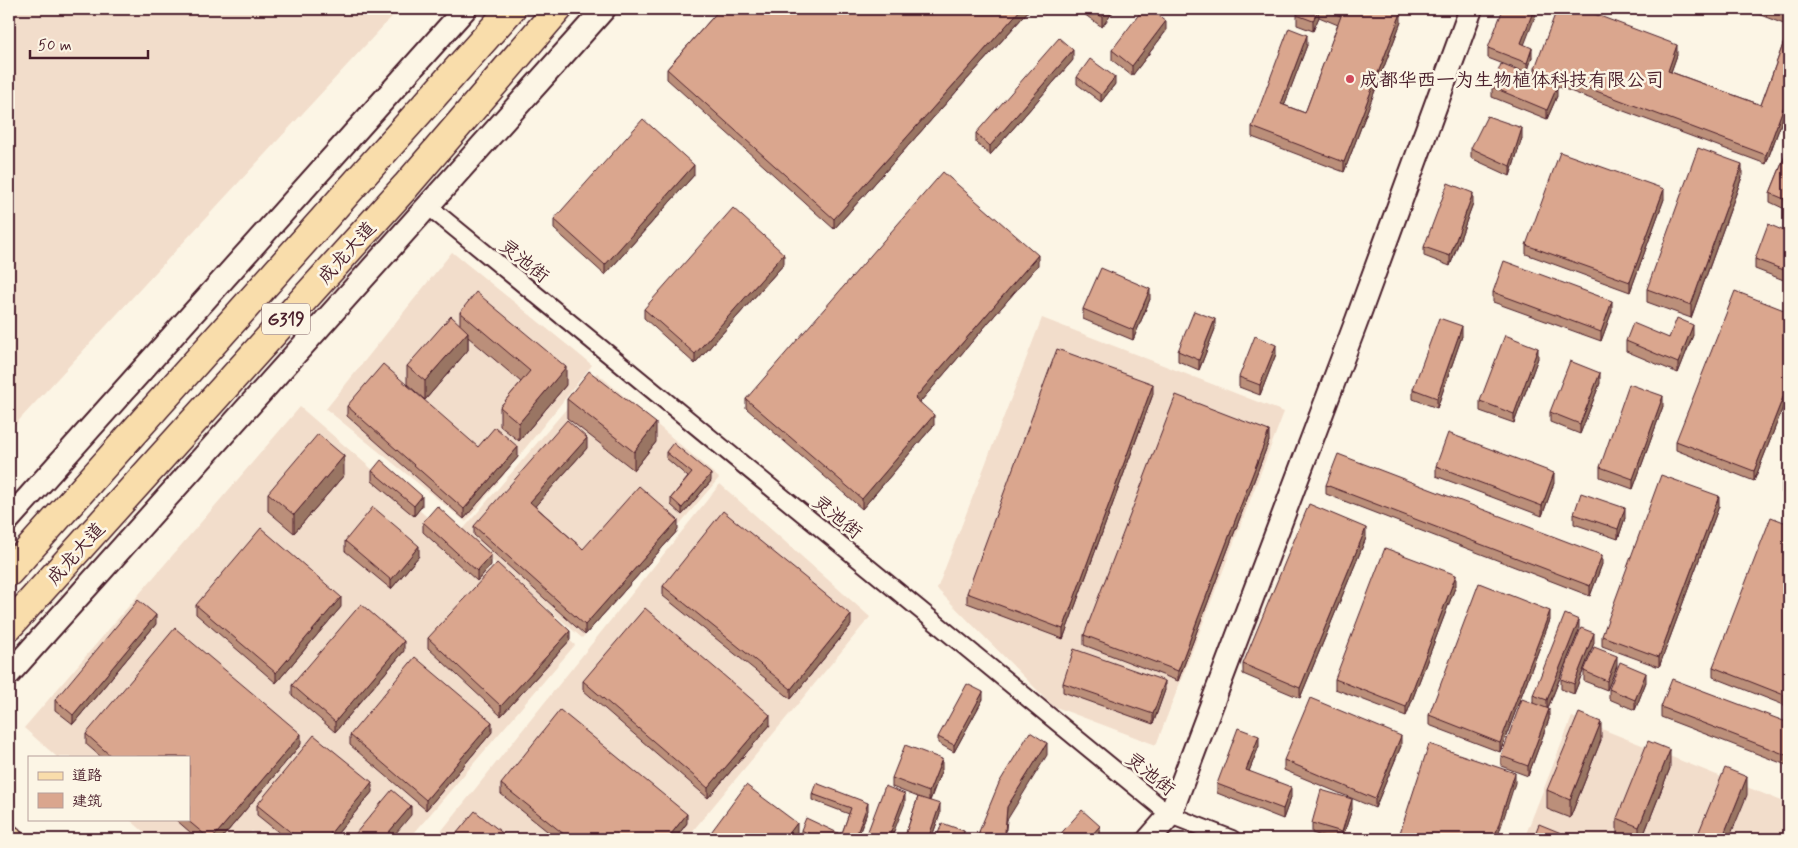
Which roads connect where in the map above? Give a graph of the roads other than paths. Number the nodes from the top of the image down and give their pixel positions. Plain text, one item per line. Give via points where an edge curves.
1 (465, 9) edge
2 (511, 9) edge
3 (558, 9) edge
4 (604, 9) edge
5 (1471, 9) edge
6 (428, 206) junction
7 (9, 519) edge
8 (9, 572) edge
9 (9, 626) edge
10 (9, 674) edge
11 (1170, 816) junction
12 (1149, 839) edge
13 (1232, 839) edge

1 - 7 street
2 - 8 highway, 成龙大道 / G319
3 - 9 highway, 成龙大道 / G319 via 406,186
4 - 6 street
5 - 11 street
6 - 10 street
6 - 11 street, 灵池街
11 - 12 street
11 - 13 street, 灵池街

